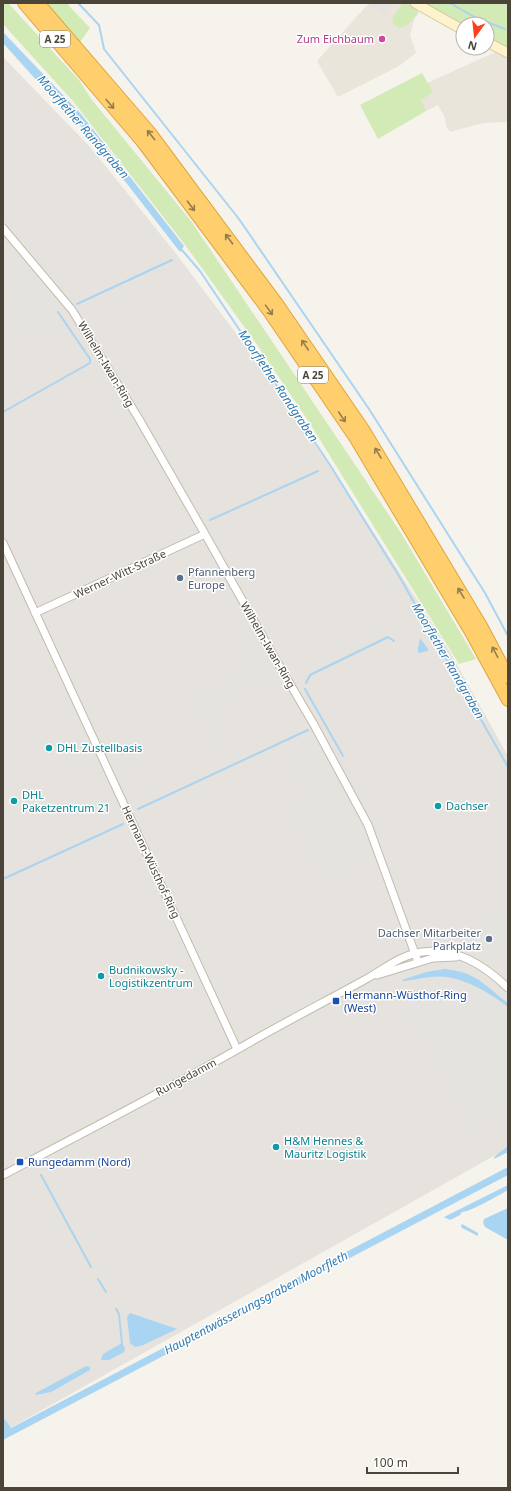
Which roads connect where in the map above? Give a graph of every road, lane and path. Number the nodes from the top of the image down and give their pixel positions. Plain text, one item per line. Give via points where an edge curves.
1 (24, 3) edge
2 (38, 3) edge
3 (415, 3) edge
4 (455, 26) edge
5 (495, 46) edge
6 (508, 53) edge
7 (3, 228) edge
8 (205, 534) junction
9 (3, 543) edge
10 (35, 612) junction
11 (508, 677) edge
12 (508, 700) edge
13 (415, 953) junction
14 (467, 959) junction
15 (418, 962) junction
16 (369, 977) junction
17 (508, 988) edge
18 (237, 1049) junction
19 (3, 1175) edge

1 -> 12 highway, A 25 via 142,141 269,311 355,437 471,632
11 -> 2 highway, A 25 via 473,613 364,431 277,304 150,133
3 - 4 street
5 - 6 street
7 - 8 street, Wilhelm-Iwan-Ring via 72,310
8 - 10 street, Werner-Witt-Straße
8 - 13 street, Wilhelm-Iwan-Ring via 368,825
9 - 10 street, Hermann-Wüsthof-Ring
10 - 18 street, Hermann-Wüsthof-Ring
13 - 14 street, Rungedamm via 447,952
13 - 15 street, Wilhelm-Iwan-Ring
13 - 16 street, Rungedamm via 395,961
14 - 15 street, Rungedamm via 447,957
14 - 17 street, Rungedamm via 488,970
15 - 16 street, Rungedamm
16 - 18 street, Rungedamm
18 - 19 street, Rungedamm

